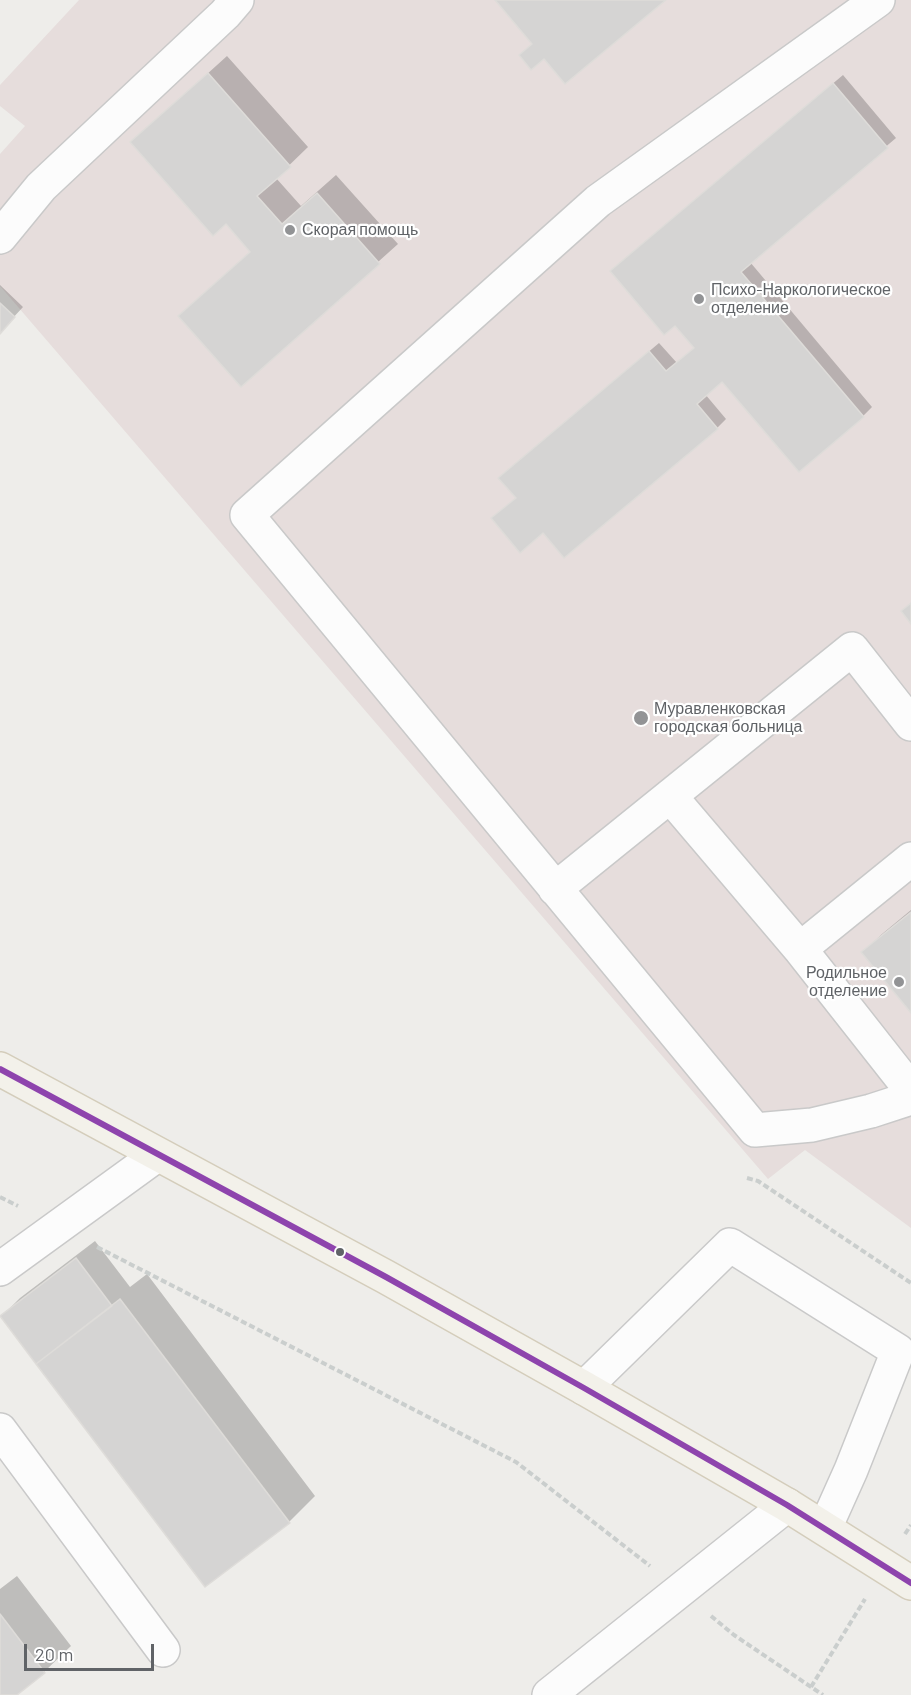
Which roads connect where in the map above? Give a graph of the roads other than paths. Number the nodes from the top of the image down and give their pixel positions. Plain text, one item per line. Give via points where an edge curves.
1 (237, 0) edge
2 (878, 0) edge
3 (0, 237) edge
4 (911, 724) edge
5 (670, 796) junction
6 (911, 859) edge
7 (555, 889) junction
8 (800, 949) junction
9 (0, 1069) edge
10 (911, 1090) edge
11 (911, 1098) edge
12 (157, 1155) junction
13 (0, 1269) edge
14 (584, 1388) junction
15 (0, 1430) edge
16 (787, 1504) junction
17 (825, 1528) junction
18 (898, 1575) edge
19 (163, 1650) dead end
20 (549, 1695) edge

1 - 3 lane via 41,188
2 - 7 lane via 597,201 248,515
4 - 5 lane via 852,649
5 - 7 lane
5 - 8 lane
6 - 8 lane
7 - 11 lane via 755,1130 812,1125
8 - 10 lane
9 - 12 main road
12 - 13 lane
12 - 14 main road
14 - 16 main road
14 - 17 lane via 730,1245 898,1351
15 - 19 lane
16 - 17 main road
16 - 20 lane
17 - 18 main road

